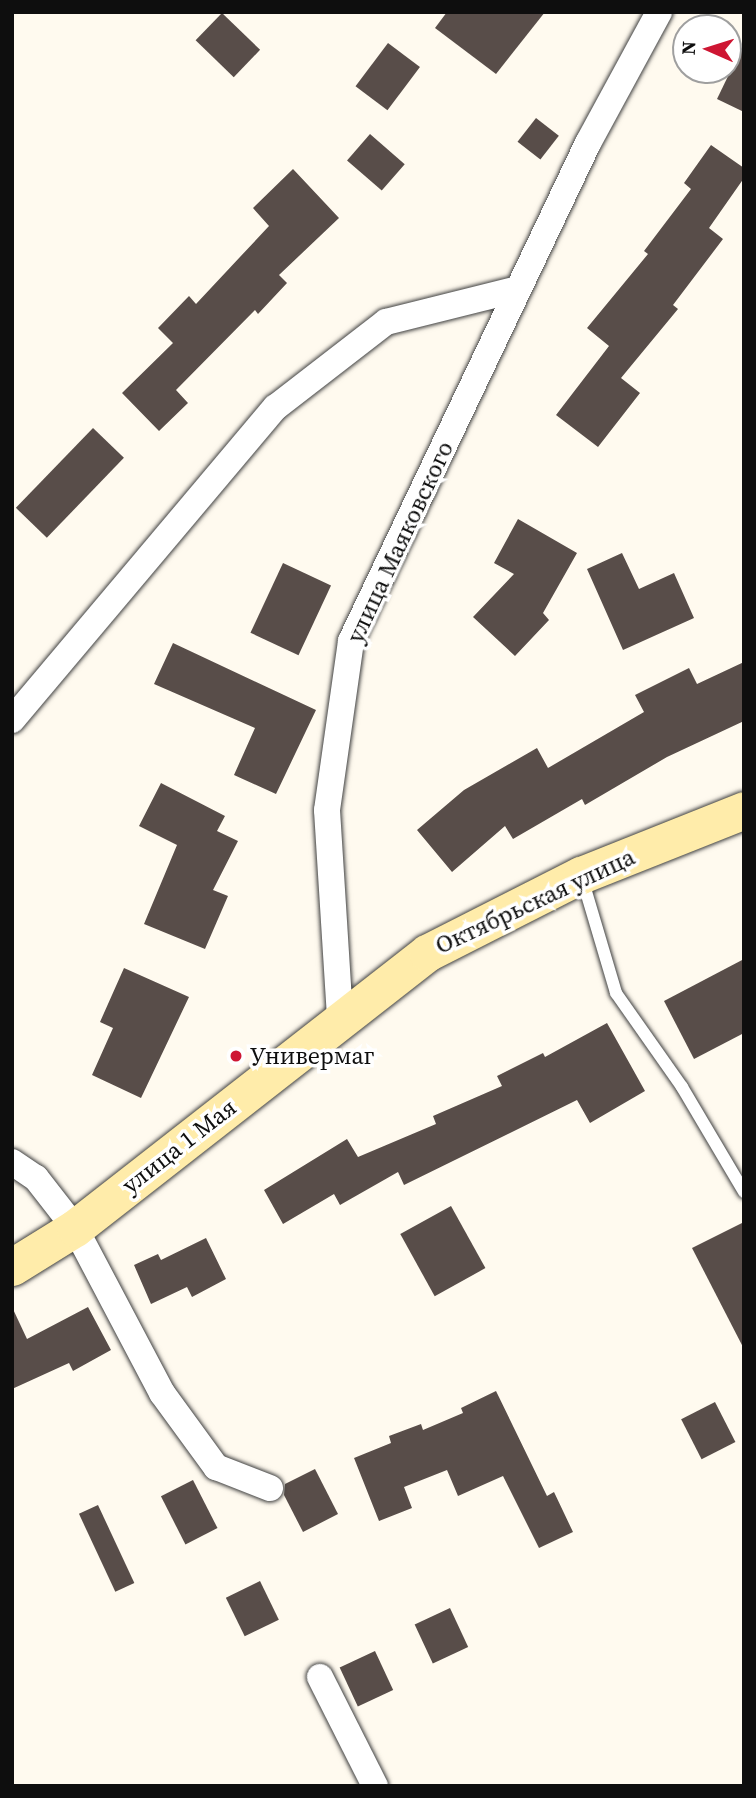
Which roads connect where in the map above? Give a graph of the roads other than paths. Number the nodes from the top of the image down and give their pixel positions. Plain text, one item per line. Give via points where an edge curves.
1 (659, 12) edge
2 (518, 289) junction
3 (12, 720) edge
4 (744, 810) edge
5 (581, 875) junction
6 (340, 1017) junction
7 (12, 1162) edge
8 (744, 1192) edge
9 (75, 1228) junction
10 (12, 1267) edge
11 (270, 1488) dead end
12 (320, 1677) dead end
13 (375, 1786) edge

1 - 2 street, улица Маяковского via 588,143
2 - 3 street via 386,322 276,407
2 - 6 street, улица Маяковского via 351,641 327,810
4 - 5 street, Октябрьская улица
5 - 6 street, Октябрьская улица via 427,953
5 - 8 lane via 616,993 682,1087
6 - 9 street, улица 1 Мая
7 - 9 street via 36,1178
9 - 10 street, улица 1 Мая
9 - 11 street via 162,1393 216,1467
12 - 13 street

